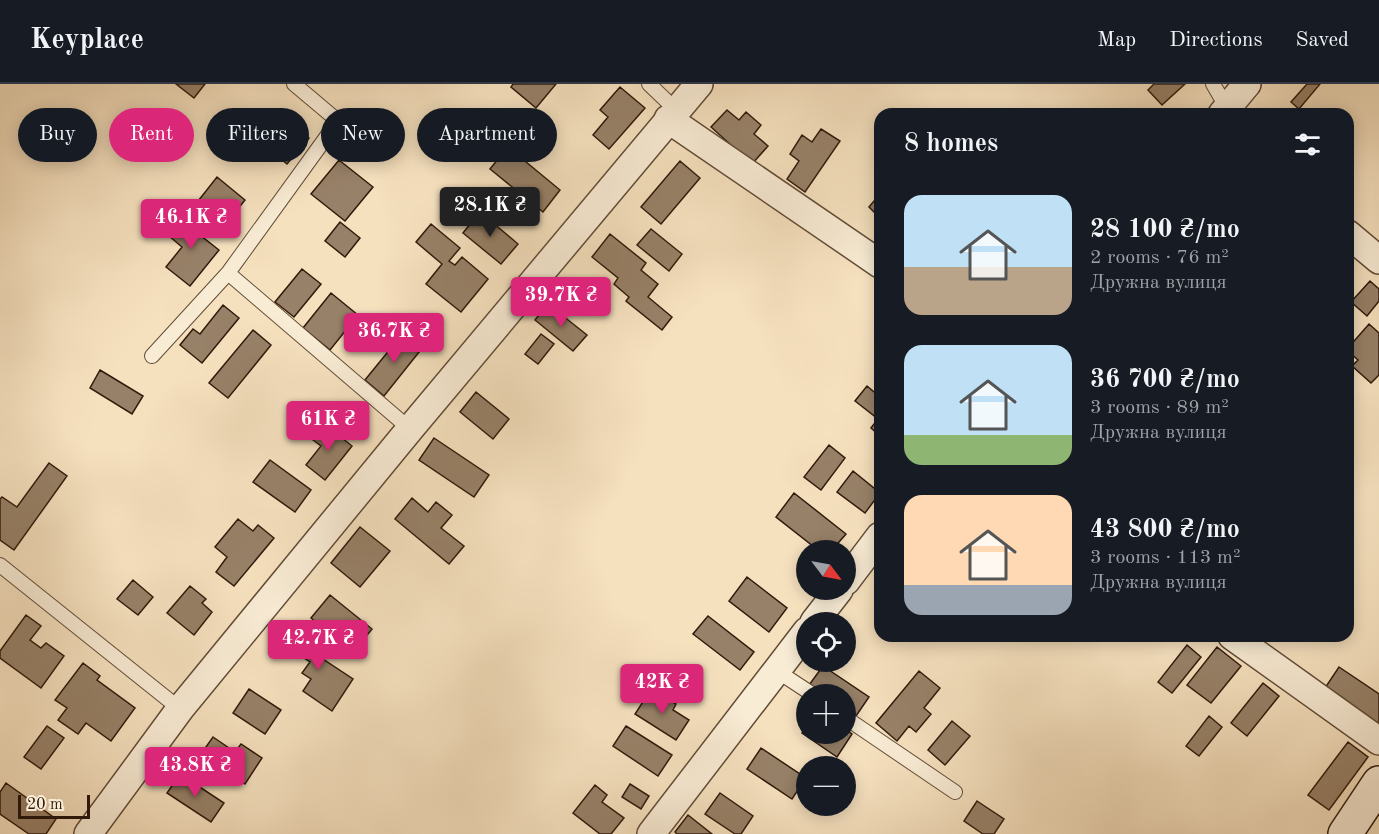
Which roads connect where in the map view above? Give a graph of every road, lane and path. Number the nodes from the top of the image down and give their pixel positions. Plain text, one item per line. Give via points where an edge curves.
1 (294, 84) edge
2 (649, 84) edge
3 (699, 84) edge
4 (1213, 84) edge
5 (1247, 84) edge
6 (1224, 108) edge
7 (1227, 108) edge
8 (672, 114) junction
9 (1354, 239) edge
10 (874, 260) edge
11 (1379, 260) edge
12 (228, 273) junction
13 (152, 356) dead end
14 (410, 429) junction
15 (874, 544) edge
16 (0, 565) edge
17 (856, 568) edge
18 (831, 600) edge
19 (822, 612) edge
20 (1240, 642) edge
21 (796, 646) edge
22 (777, 671) junction
23 (797, 684) edge
24 (180, 709) junction
25 (856, 725) edge
26 (1379, 741) edge
27 (1379, 783) edge
28 (956, 792) dead end
29 (88, 834) edge
30 (651, 834) edge
31 (1345, 834) edge

1 - 12 lane via 338,121
2 - 8 lane
3 - 8 street
4 - 6 lane
5 - 7 street
8 - 10 street
8 - 14 street
9 - 11 street
12 - 13 lane
12 - 14 lane
14 - 24 street
15 - 17 street
16 - 24 lane
18 - 19 street
20 - 26 street
21 - 22 street
22 - 23 lane
22 - 30 street
24 - 29 street
25 - 28 lane
27 - 31 street

